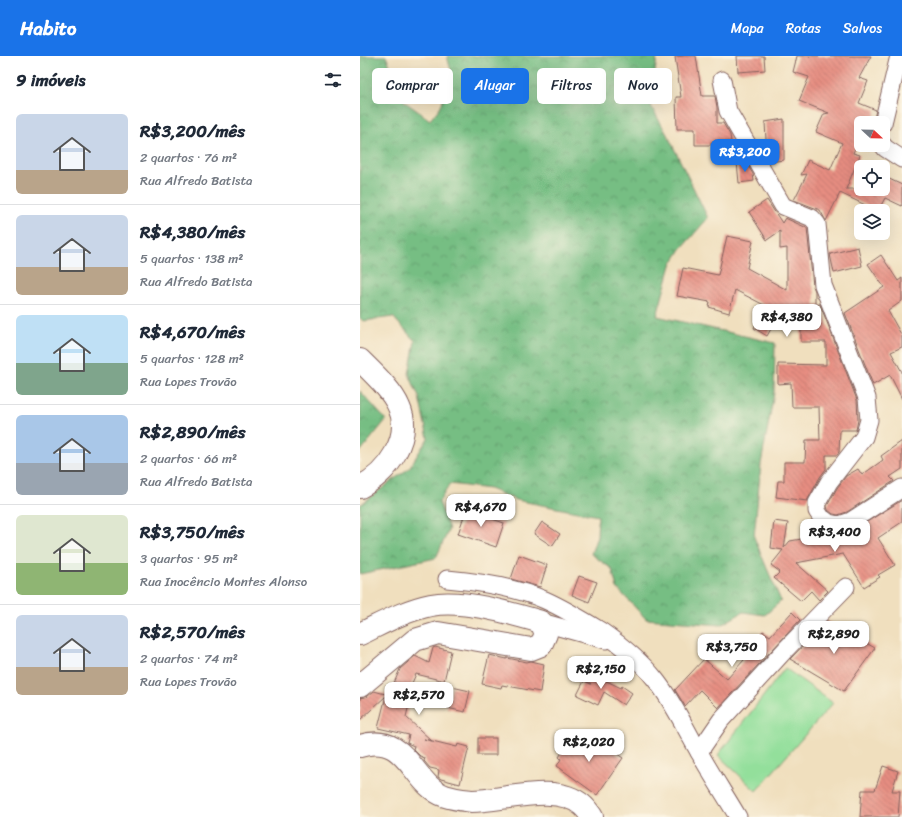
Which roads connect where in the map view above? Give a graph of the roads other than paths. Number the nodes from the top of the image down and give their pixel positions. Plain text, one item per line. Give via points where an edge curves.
1 (899, 56) edge
2 (722, 80) dead end
3 (885, 116) edge
4 (890, 151) edge
5 (902, 159) edge
6 (360, 360) edge
7 (360, 487) edge
8 (902, 488) edge
9 (448, 579) dead end
10 (846, 587) dead end
11 (542, 622) junction
12 (360, 634) edge
13 (618, 643) junction
14 (360, 686) edge
15 (360, 746) edge
16 (699, 752) junction
17 (592, 817) edge
18 (738, 817) edge

1 - 3 street
2 - 8 street via 728,111 783,206 812,218 817,224 823,285 867,398 869,420 864,437 829,482 817,503 817,511 829,524 839,525 851,521
4 - 5 street
6 - 7 main road via 385,385 399,407 403,429 396,452 371,482
9 - 13 street via 514,590 544,600 579,617
10 - 16 street via 721,720
11 - 12 main road via 506,612 443,603 398,616
11 - 13 street
11 - 14 main road via 546,634 541,645 531,649 438,633 415,640
13 - 16 street via 639,660 656,680
15 - 17 main road via 370,743 385,744 398,750 433,790 445,796 473,801 548,794 568,797 582,805
16 - 18 street

